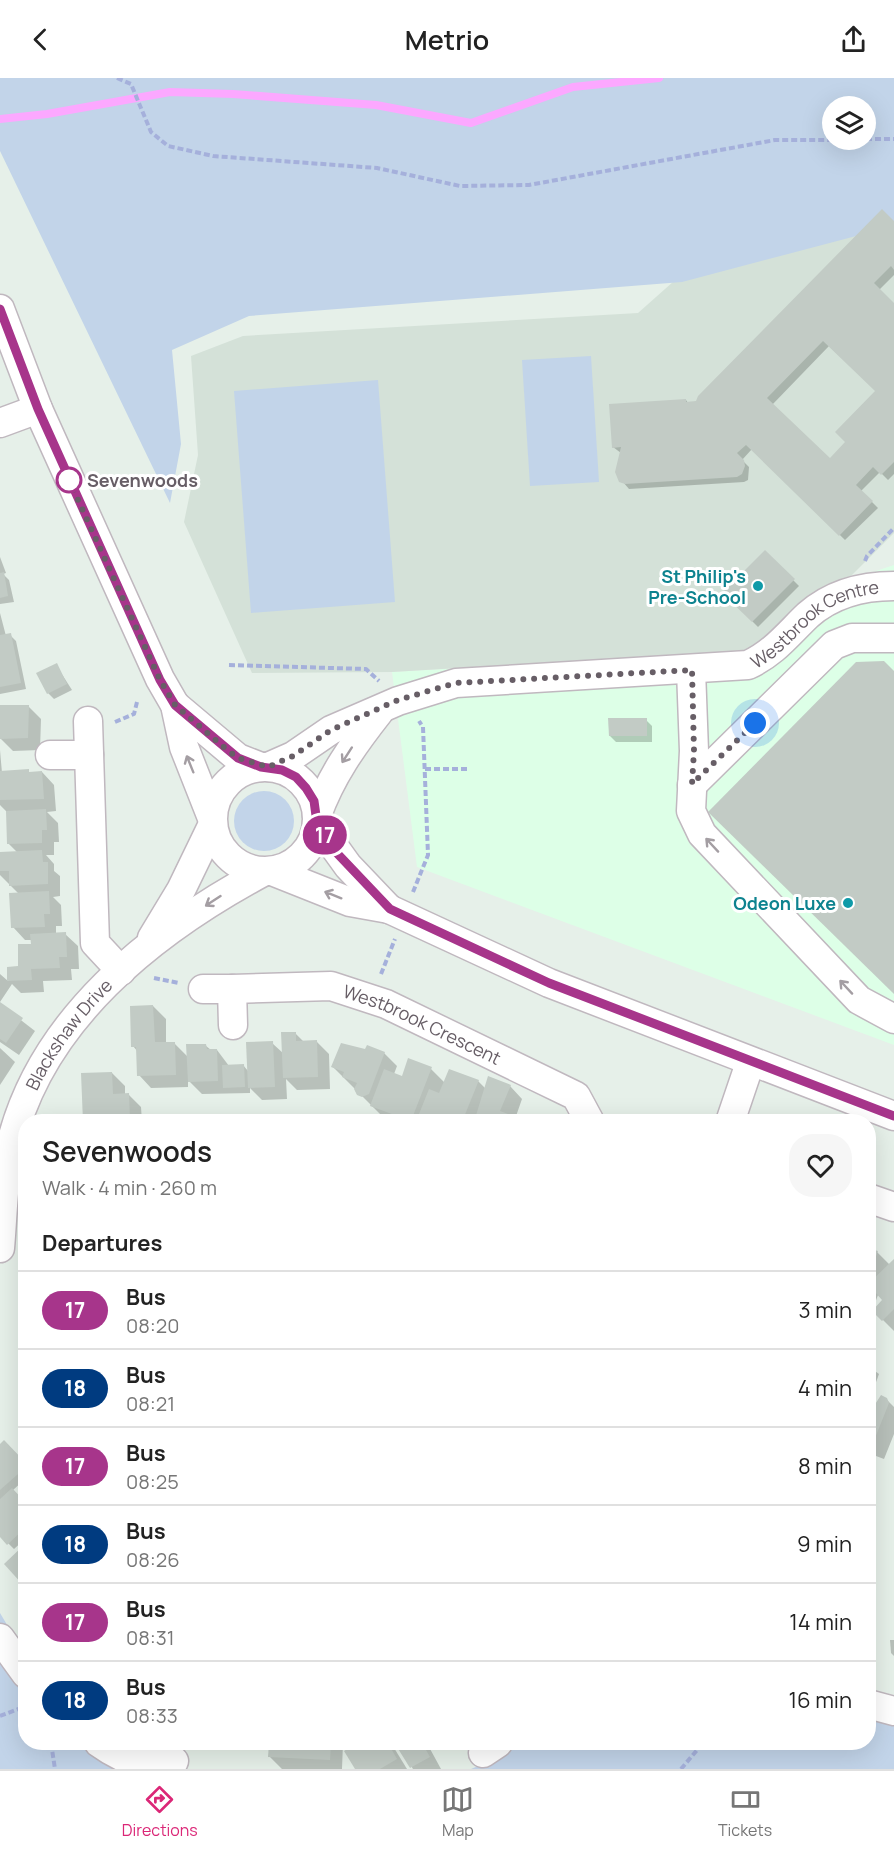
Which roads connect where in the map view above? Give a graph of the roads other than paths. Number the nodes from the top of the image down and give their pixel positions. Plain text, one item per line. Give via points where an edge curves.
1 (0, 309) edge
2 (38, 409) junction
3 (0, 423) edge
4 (894, 586) edge
5 (894, 638) edge
6 (692, 670) junction
7 (381, 695) junction
8 (175, 705) junction
9 (88, 721) dead end
10 (50, 755) dead end
11 (89, 755) junction
12 (264, 767) junction
13 (692, 784) junction
14 (317, 819) junction
15 (212, 822) junction
16 (267, 871) junction
17 (390, 909) junction
18 (148, 945) junction
19 (122, 971) junction
20 (203, 989) road end
21 (232, 989) junction
22 (894, 1019) edge
23 (233, 1025) dead end
24 (750, 1062) junction
25 (586, 1114) edge
26 (733, 1114) edge
27 (894, 1116) edge
28 (8, 1124) edge
29 (876, 1201) edge
30 (894, 1207) edge
31 (0, 1248) edge
32 (0, 1638) edge
33 (18, 1663) edge
34 (876, 1706) edge
35 (894, 1711) edge
36 (109, 1750) edge
37 (178, 1758) edge

1 - 2 street
2 - 3 street
2 - 8 street via 160,680
4 - 6 street, Westbrook Centre via 863,588 826,602 779,646 748,665
5 - 13 street via 852,638 834,645
6 - 7 street, Westbrook Centre via 456,683 398,700
6 - 13 street
7 - 12 street, Westbrook Centre via 293,756
7 -> 14 street, Westbrook Centre via 325,792
8 - 12 street via 238,758
15 -> 8 street via 184,747
9 - 11 street
10 - 11 street
11 - 19 street via 95,943
12 - 14 street via 289,774 306,788 314,801
12 - 15 street via 232,778 215,803
22 -> 13 street via 859,1000 702,834 691,811
14 - 16 street via 313,840 303,855 289,866
14 - 17 street via 348,866
15 - 16 street via 216,840 230,858 249,869
15 - 18 street, Blackshaw Drive via 181,890
17 -> 16 street via 350,902
16 -> 18 street, Blackshaw Drive
17 - 24 street via 549,983
18 - 19 street, Blackshaw Drive
19 - 28 street, Blackshaw Drive via 73,1021
20 - 21 street, Westbrook Crescent
21 - 23 street
21 - 25 street, Westbrook Crescent via 331,986 386,1004 576,1096
24 - 26 street
24 - 27 street
28 - 31 street, Blackshaw Drive
29 - 30 street
32 - 33 street
34 - 35 street
36 - 37 street via 144,1765 155,1766

